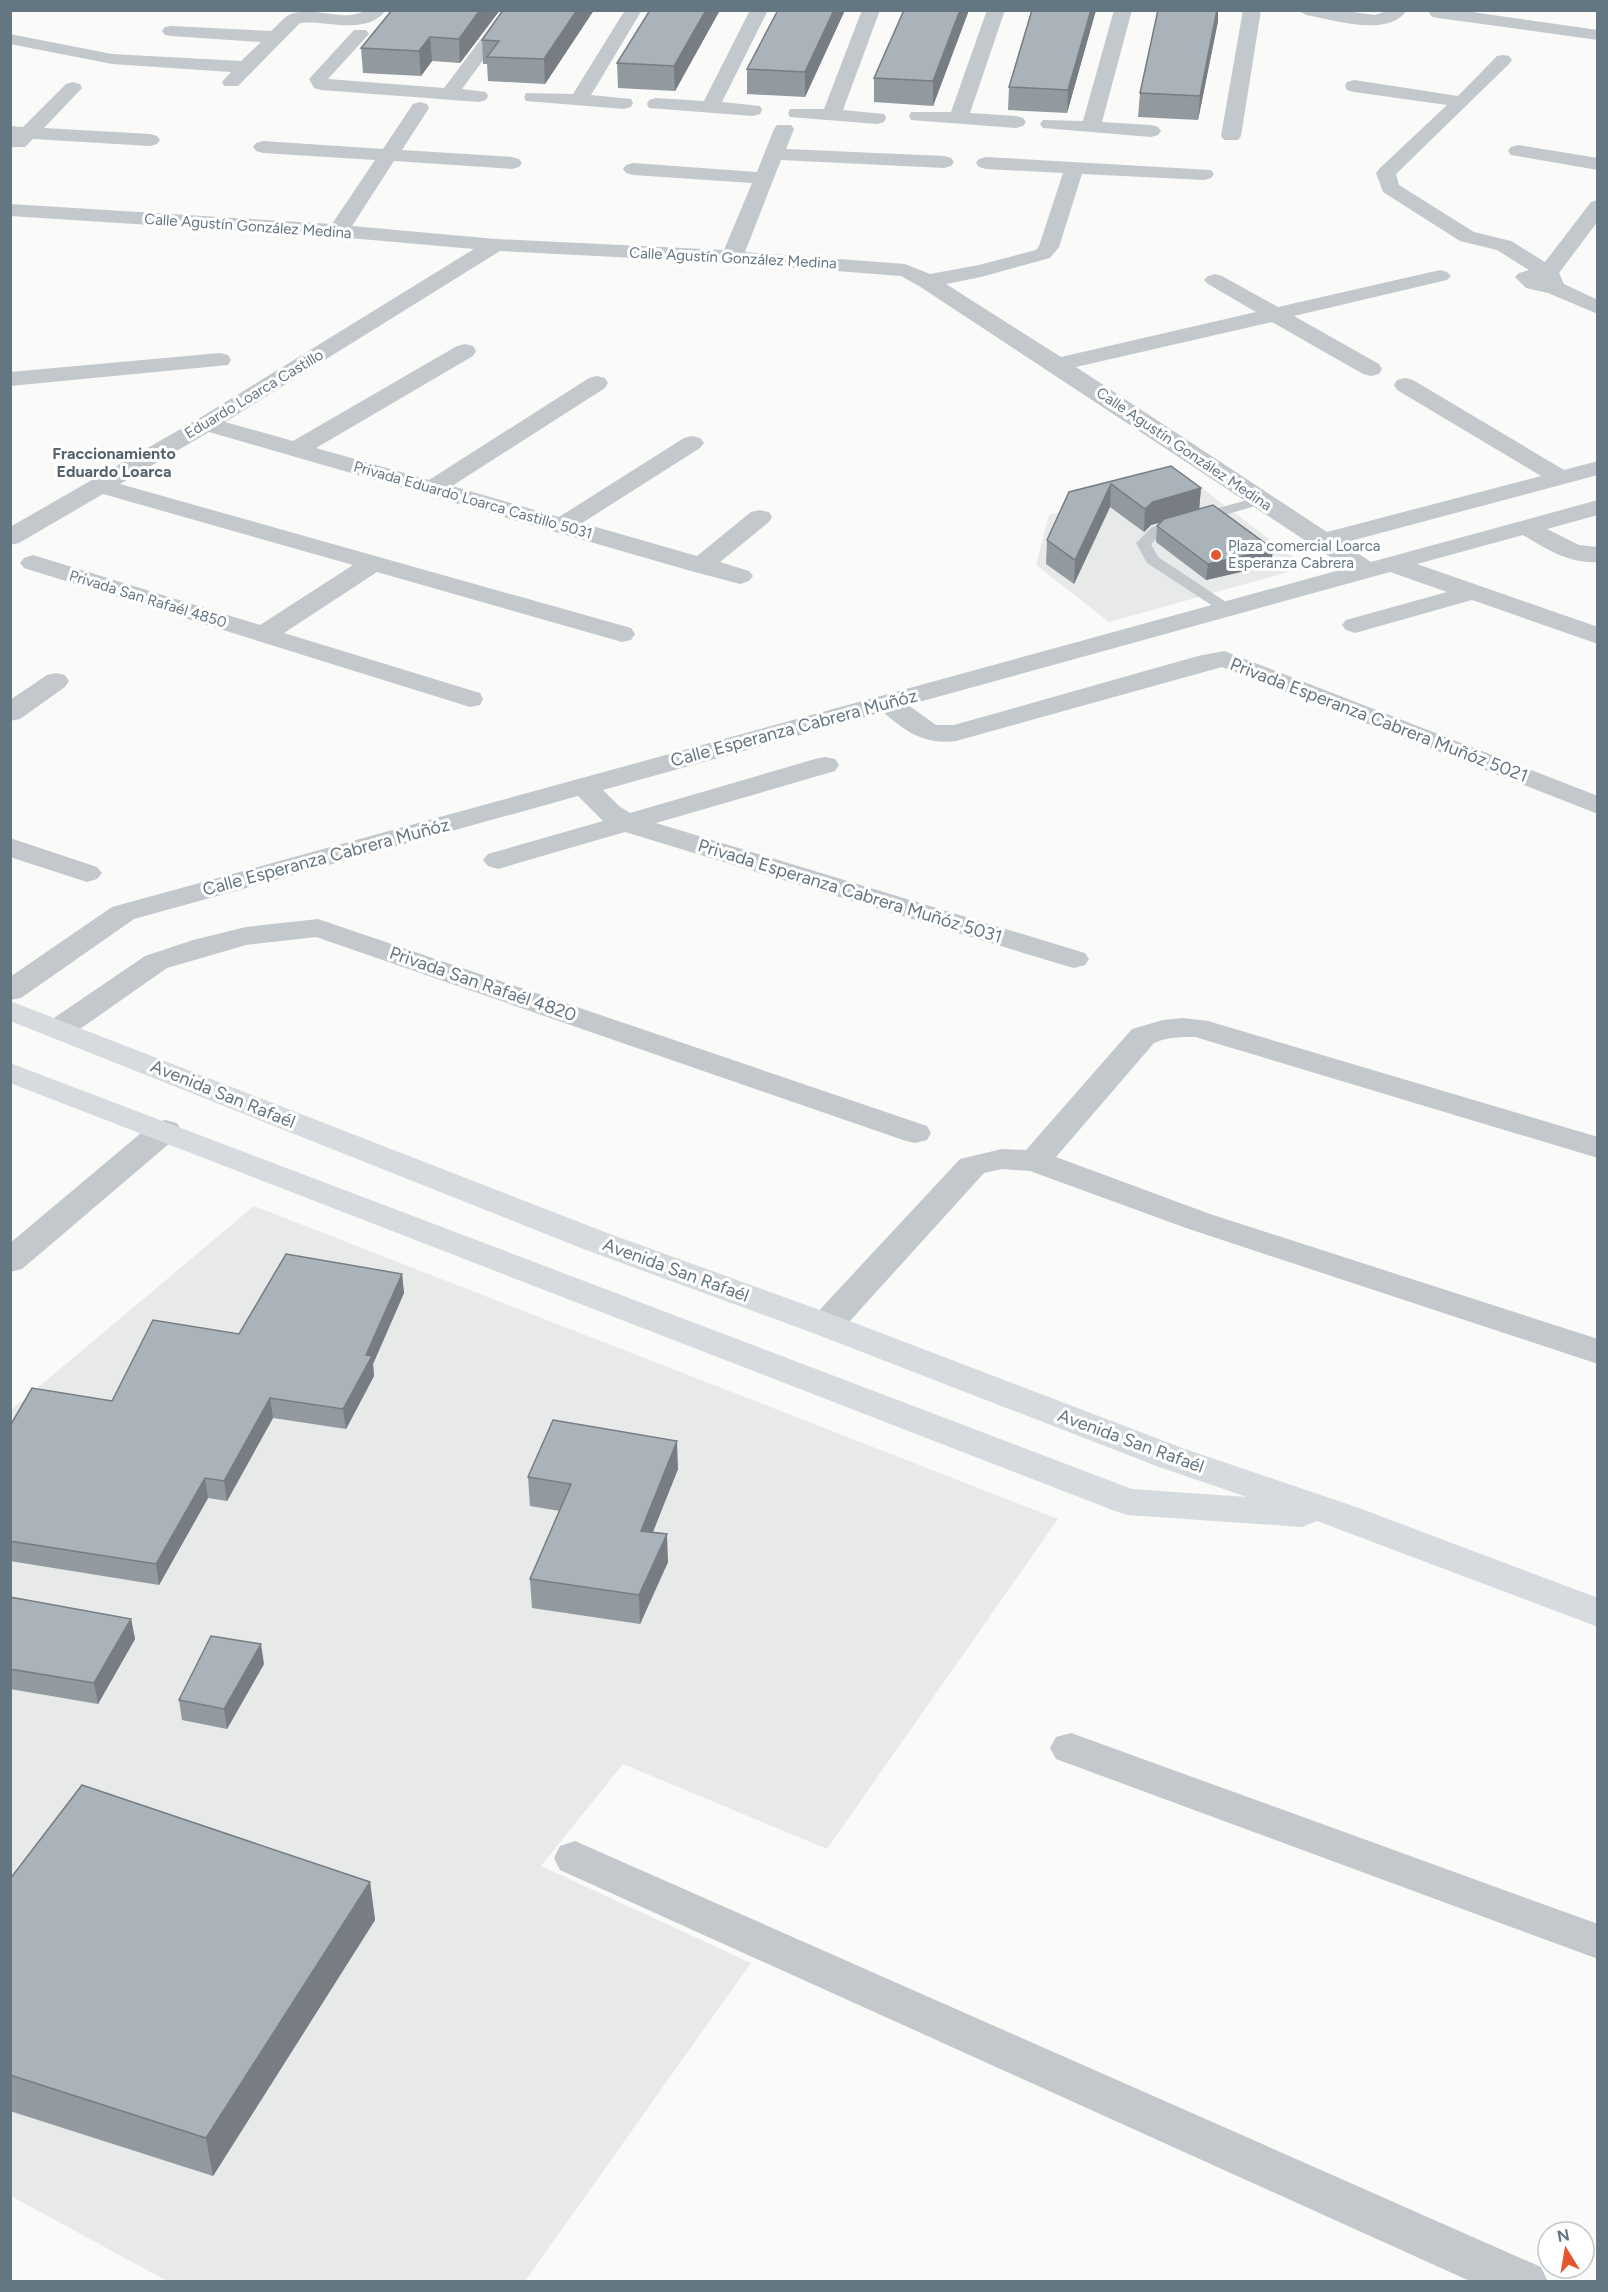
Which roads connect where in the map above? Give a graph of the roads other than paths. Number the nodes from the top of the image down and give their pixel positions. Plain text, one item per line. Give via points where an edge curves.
1 (378, 10) edge
2 (512, 10) edge
3 (634, 10) edge
4 (759, 10) edge
5 (871, 10) edge
6 (996, 10) edge
7 (1123, 10) edge
8 (1252, 10) edge
9 (1306, 10) edge
10 (1399, 10) edge
11 (1438, 13) dead end
12 (1496, 15) edge
13 (171, 31) dead end
14 (32, 34) dead end
15 (360, 34) dead end
16 (1598, 35) edge
17 (275, 37) junction
18 (10, 38) edge
19 (1503, 60) dead end
20 (247, 68) junction
21 (231, 82) dead end
22 (1354, 86) dead end
23 (73, 88) dead end
24 (449, 94) junction
25 (479, 96) dead end
26 (533, 97) dead end
27 (579, 100) junction
28 (1462, 102) junction
29 (624, 103) dead end
30 (656, 104) dead end
31 (420, 108) dead end
32 (710, 108) junction
33 (753, 111) dead end
34 (797, 113) dead end
35 (832, 114) junction
36 (918, 116) edge
37 (877, 118) dead end
38 (959, 118) junction
39 (1016, 122) edge
40 (1050, 124) edge
41 (1091, 127) junction
42 (784, 129) dead end
43 (1150, 131) dead end
44 (19, 132) edge
45 (1231, 136) dead end
46 (150, 140) dead end
47 (263, 147) dead end
48 (10, 151) edge
49 (1518, 151) dead end
50 (774, 154) junction
51 (389, 155) junction
52 (944, 162) dead end
53 (512, 164) dead end
54 (986, 164) dead end
55 (1598, 164) edge
56 (1074, 168) junction
57 (633, 170) dead end
58 (1204, 174) dead end
59 (765, 178) junction
60 (1598, 206) edge
61 (10, 210) edge
62 (338, 231) junction
63 (1467, 237) junction
64 (496, 245) junction
65 (732, 257) junction
66 (1490, 262) dead end
67 (1440, 276) dead end
68 (1513, 276) dead end
69 (1215, 280) dead end
70 (927, 281) junction
71 (1551, 281) junction
72 (1598, 308) edge
73 (1273, 314) junction
74 (465, 351) dead end
75 (220, 360) dead end
76 (1057, 365) junction
77 (1371, 369) dead end
78 (10, 379) edge
79 (597, 383) dead end
80 (1405, 385) dead end
81 (206, 424) junction
82 (692, 443) dead end
83 (297, 449) junction
84 (1598, 468) edge
85 (1561, 478) junction
86 (102, 486) junction
87 (430, 489) junction
88 (1261, 500) junction
89 (1598, 507) edge
90 (760, 517) dead end
91 (563, 525) junction
92 (1526, 527) junction
93 (10, 538) edge
94 (1323, 541) junction
95 (1598, 554) edge
96 (33, 563) dead end
97 (374, 563) junction
98 (700, 566) junction
99 (1380, 567) junction
100 (740, 576) dead end
101 (1474, 592) junction
102 (1227, 609) junction
103 (1355, 625) dead end
104 (622, 634) dead end
105 (264, 635) junction
106 (1598, 636) edge
107 (56, 681) dead end
108 (470, 699) dead end
109 (888, 702) junction
110 (10, 713) edge
111 (825, 765) dead end
112 (584, 786) junction
113 (1598, 806) edge
114 (626, 823) junction
115 (10, 847) edge
116 (498, 861) dead end
117 (87, 873) dead end
118 (1074, 959) dead end
119 (10, 991) edge
120 (10, 1010) edge
121 (59, 1029) junction
122 (10, 1072) edge
123 (165, 1130) junction
124 (915, 1133) dead end
125 (1598, 1148) edge
126 (1035, 1161) junction
127 (598, 1242) junction
128 (10, 1261) edge
129 (558, 1283) junction
130 (826, 1325) junction
131 (1598, 1352) edge
132 (1346, 1517) junction
133 (1598, 1613) edge
134 (1071, 1748) dead end
135 (575, 1858) dead end
136 (1598, 1942) edge
137 (1524, 2282) edge

1 - 17 street via 357,20 294,19
2 - 24 street
3 - 27 street
4 - 32 street
5 - 35 street
6 - 38 street
7 - 41 street
8 - 45 street
9 - 10 street via 1385,20
11 - 12 street
12 - 16 street
13 - 17 street
14 - 18 street
15 - 24 street via 318,79 321,84
17 - 20 street
18 - 20 street via 112,59
19 - 28 street
20 - 21 street
22 - 28 street
23 - 44 street
24 - 25 street
26 - 27 street
27 - 29 street
28 - 63 street via 1386,173 1390,188
30 - 32 street
31 - 51 street
32 - 33 street
34 - 35 street
35 - 37 street
36 - 38 street
38 - 39 street
40 - 41 street
41 - 43 street
42 - 50 street
44 - 46 street
44 - 48 street
47 - 51 street
49 - 55 street
50 - 52 street
50 - 59 street
51 - 53 street
51 - 62 street
54 - 56 street
56 - 58 street
56 - 70 street via 1049,247 1042,254
57 - 59 street
59 - 65 street
60 - 71 street
61 - 62 street, Calle Agustín González Medina
62 - 64 street, Calle Agustín González Medina
63 - 66 street via 1471,250
63 - 71 street via 1504,245
64 - 65 street, Calle Agustín González Medina
64 - 81 street, Eduardo Loarca Castillo
65 - 70 street, Calle Agustín González Medina via 905,270
67 - 73 street
68 - 71 street
69 - 73 street
70 - 76 street, Calle Agustín González Medina
71 - 72 street
73 - 76 street
73 - 77 street
74 - 83 street
75 - 78 street
76 - 88 street, Calle Agustín González Medina
79 - 87 street
80 - 85 street
81 - 83 street, Privada Eduardo Loarca Castillo 5031
81 - 86 street, Eduardo Loarca Castillo
82 - 91 street
83 - 87 street, Privada Eduardo Loarca Castillo 5031
84 - 85 street
85 - 94 street
86 - 93 street, Eduardo Loarca Castillo
86 - 97 street
87 - 91 street, Privada Eduardo Loarca Castillo 5031
88 - 94 street, Calle Agustín González Medina
88 - 102 lane via 1157,530 1143,543 1152,560
89 - 92 street, Calle Esperanza Cabrera Muñóz
90 - 98 street
91 - 98 street, Privada Eduardo Loarca Castillo 5031
92 - 95 street via 1575,553
92 - 99 street, Calle Esperanza Cabrera Muñóz
94 - 99 street, Calle Agustín González Medina
96 - 105 street, Privada San Rafaél 4850
97 - 104 street
97 - 105 street
98 - 100 street, Privada Eduardo Loarca Castillo 5031
99 - 101 street, Calle Agustín González Medina
99 - 102 street, Calle Esperanza Cabrera Muñóz
101 - 103 street
101 - 106 street, Calle Agustín González Medina
102 - 109 street, Calle Esperanza Cabrera Muñóz
105 - 108 street, Privada San Rafaél 4850
107 - 110 street
109 - 112 street, Calle Esperanza Cabrera Muñóz
109 - 113 street, Privada Esperanza Cabrera Muñóz 5021 via 923,731 938,736 1224,659
111 - 114 street
112 - 114 street, Privada Esperanza Cabrera Muñóz 5031
112 - 119 street, Calle Esperanza Cabrera Muñóz via 123,913
114 - 116 street
114 - 118 street, Privada Esperanza Cabrera Muñóz 5031
115 - 117 street
120 - 121 main road, Avenida San Rafaél
121 - 124 street, Privada San Rafaél 4820 via 156,962 246,936 318,928
121 - 127 main road, Avenida San Rafaél
122 - 123 main road, Avenida San Rafaél
123 - 128 street
123 - 129 main road, Avenida San Rafaél
125 - 126 street via 1197,1028 1178,1027 1158,1029 1143,1036
126 - 130 street via 1002,1159 972,1166
126 - 131 street via 1198,1221
127 - 129 main road
127 - 130 main road, Avenida San Rafaél
129 - 132 main road, Avenida San Rafaél via 1128,1502
130 - 132 main road, Avenida San Rafaél via 1172,1458
132 - 133 main road, Avenida San Rafaél
134 - 136 street
135 - 137 street

